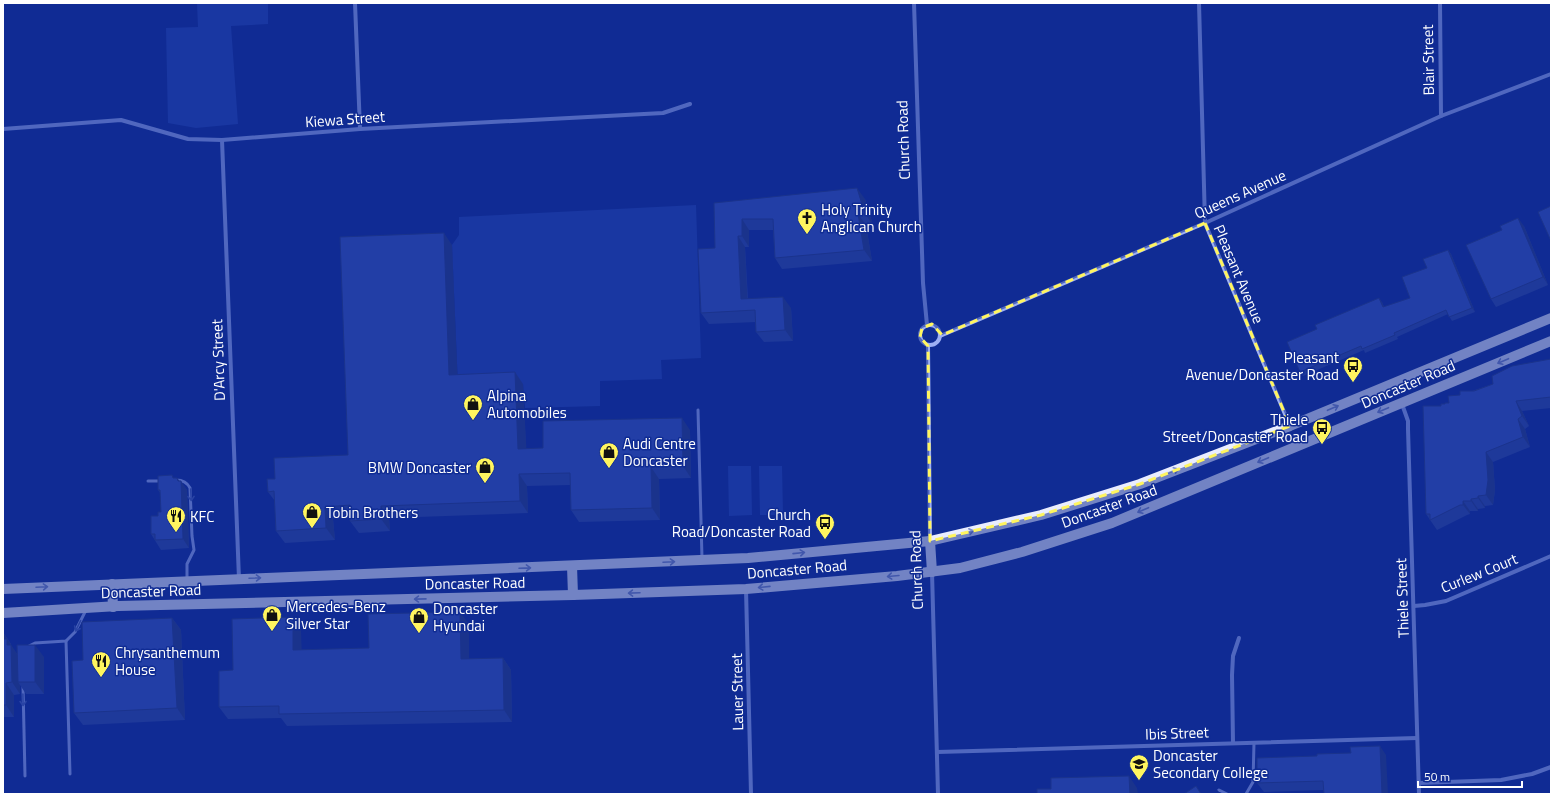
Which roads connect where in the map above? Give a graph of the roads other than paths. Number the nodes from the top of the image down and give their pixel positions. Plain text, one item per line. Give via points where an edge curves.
1 (355, 3) edge
2 (914, 3) edge
3 (1199, 3) edge
4 (1440, 3) edge
5 (1551, 74) edge
6 (690, 104) dead end
7 (1441, 116) junction
8 (3, 129) edge
9 (360, 129) junction
10 (222, 140) junction
11 (1205, 223) junction
12 (1551, 318) edge
13 (928, 325) junction
14 (940, 336) junction
15 (1551, 341) edge
16 (928, 345) junction
17 (1402, 403) junction
18 (698, 410) dead end
19 (1290, 426) junction
20 (148, 481) dead end
21 (930, 541) junction
22 (1551, 556) edge
23 (702, 560) junction
24 (572, 566) junction
25 (932, 572) junction
26 (239, 579) junction
27 (187, 581) junction
28 (112, 584) junction
29 (3, 589) edge
30 (746, 589) junction
31 (573, 595) junction
32 (113, 606) junction
33 (1414, 606) junction
34 (87, 608) junction
35 (3, 613) edge
36 (1240, 638) dead end
37 (66, 641) junction
38 (27, 647) edge
39 (23, 683) edge
40 (1417, 738) junction
41 (1233, 743) junction
42 (1254, 743) junction
43 (937, 752) junction
44 (1551, 767) edge
45 (70, 774) dead end
46 (25, 776) dead end
47 (1419, 783) junction
48 (1219, 790) dead end
49 (751, 794) edge
50 (938, 794) edge
51 (1227, 794) edge
52 (1246, 794) edge
53 (1419, 794) edge

1 - 9 street
2 - 13 street, Church Road via 923,283
3 - 11 street, Pleasant Avenue
4 - 7 street, Blair Street
5 - 7 street, Queens Avenue
6 - 9 street, Kiewa Street via 662,113
7 - 11 street, Queens Avenue
8 - 10 street, Kiewa Street via 121,120 188,139
9 - 10 street, Kiewa Street
10 - 26 street, D'Arcy Street
11 - 14 street, Queens Avenue
11 - 19 street, Pleasant Avenue
19 -> 12 main road, Doncaster Road
13 - 14 street via 932,324 938,328
13 - 16 street via 922,328 919,334 922,342
14 - 16 street via 937,342
15 -> 17 main road, Doncaster Road
16 - 21 street, Church Road
17 -> 25 main road, Doncaster Road via 1112,523 1022,552 960,568
17 - 33 street, Thiele Street via 1408,421
18 - 23 lane
21 -> 19 main road, Doncaster Road via 1041,515 1140,484
20 -> 27 lane via 182,480 190,488 194,550 187,564
23 -> 21 main road, Doncaster Road
21 - 25 main road, Church Road
22 - 33 street, Curlew Court via 1446,600 1425,606
24 -> 23 main road, Doncaster Road
26 -> 24 main road, Doncaster Road
24 - 31 main road
25 -> 30 main road, Doncaster Road
25 - 43 street, Church Road
26 - 27 main road, Doncaster Road
27 - 28 main road, Doncaster Road
29 -> 28 main road, Doncaster Road
28 - 32 main road
30 -> 31 main road, Doncaster Road
30 - 49 street, Lauer Street
31 -> 32 main road, Doncaster Road
32 - 34 main road, Doncaster Road
33 - 40 street, Thiele Street
34 - 35 main road, Doncaster Road
34 -> 37 lane via 75,632
36 - 41 street via 1233,656
37 - 38 lane via 35,643
37 - 45 lane
39 -> 46 lane
40 - 42 street, Ibis Street
40 - 47 street, Thiele Street
41 - 42 street, Ibis Street
41 - 43 street, Ibis Street
42 - 52 lane via 1253,782
43 - 50 street, Church Road
44 - 47 street via 1501,780
47 - 53 street, Thiele Street
48 - 51 lane

